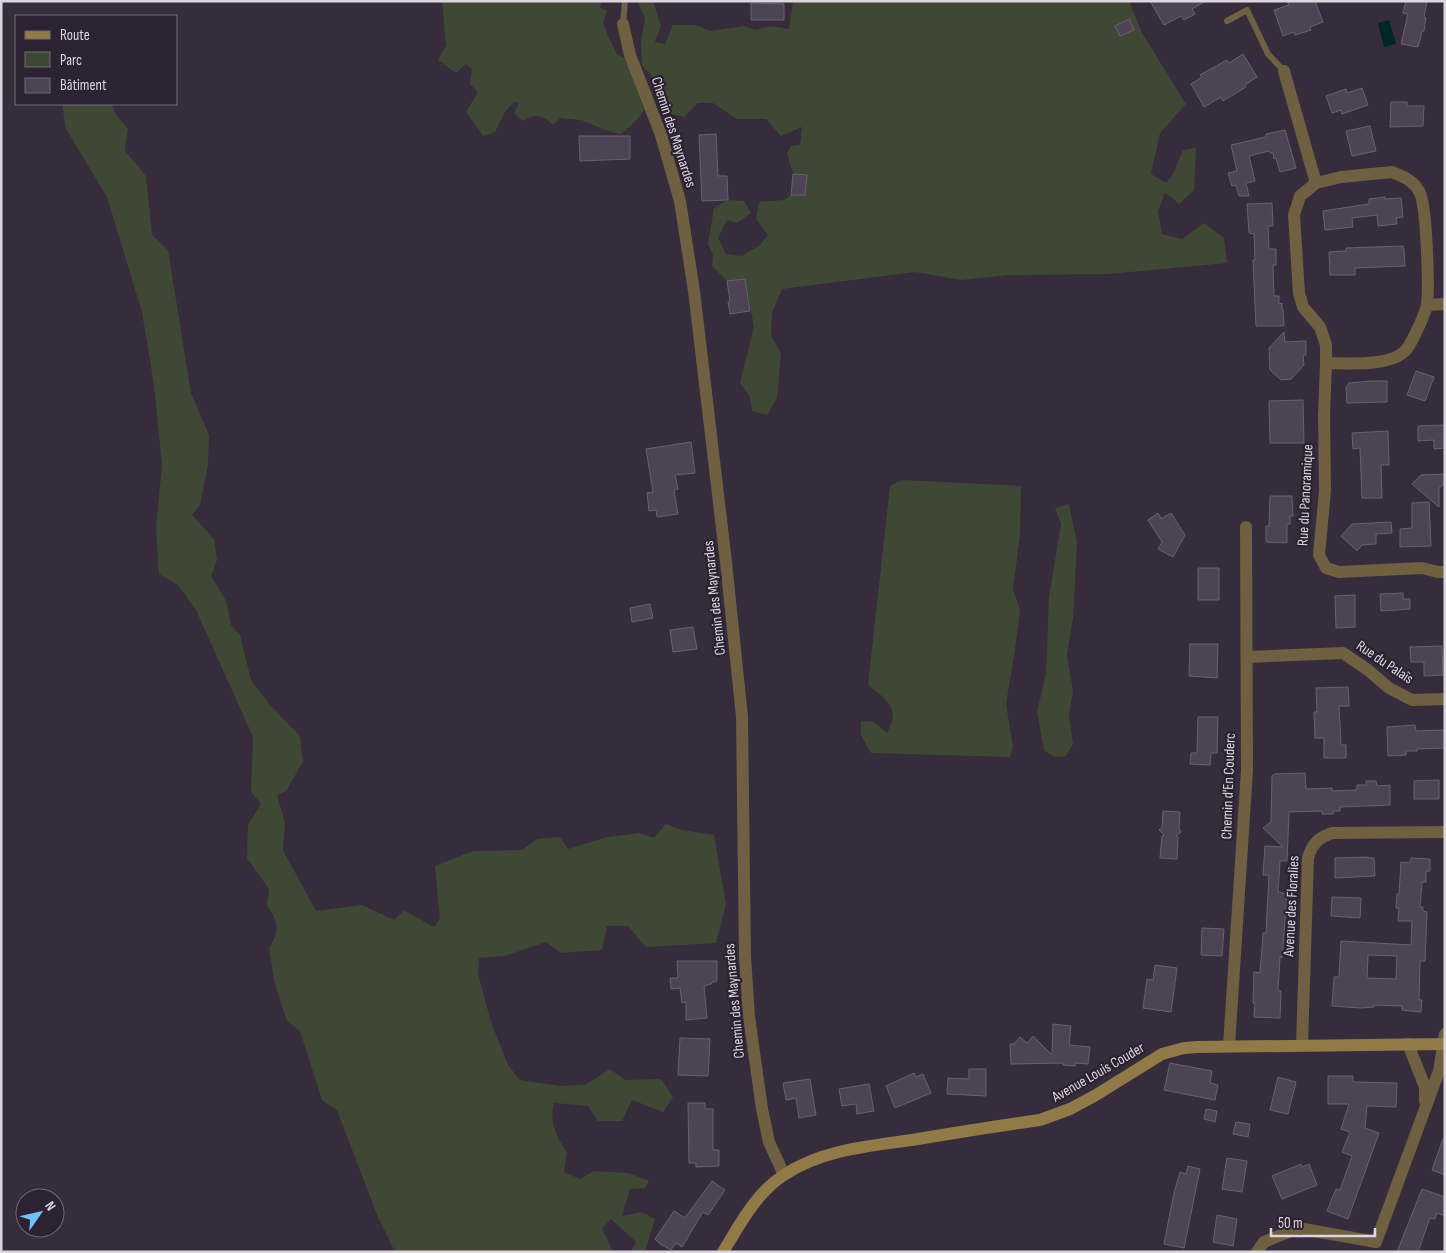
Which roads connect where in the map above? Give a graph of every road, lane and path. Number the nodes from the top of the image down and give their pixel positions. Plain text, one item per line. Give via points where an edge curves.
1 (625, 1) edge
2 (1227, 20) dead end
3 (623, 24) joint
4 (1284, 71) joint
5 (1316, 183) junction
6 (1445, 304) edge
7 (1426, 305) junction
8 (1326, 363) junction
9 (1246, 528) dead end
10 (1445, 572) edge
11 (1247, 657) junction
12 (1445, 699) edge
13 (1445, 832) edge
14 (1445, 1034) edge
15 (1408, 1044) junction
16 (1444, 1044) edge
17 (1302, 1045) junction
18 (1229, 1046) junction
19 (1425, 1111) junction
20 (784, 1175) junction
21 (1375, 1247) edge
22 (723, 1252) edge
23 (1256, 1252) edge

1 - 3 lane
2 - 4 lane via 1247,10 1268,54
3 - 20 street, Chemin des Maynardes via 630,56 674,177 692,281 742,717 745,958 749,1016 769,1142
4 - 5 street
5 - 7 street via 1392,172 1410,179 1420,192 1425,223
5 - 8 street, Rue du Panoramique via 1300,196 1294,225 1299,293 1304,307 1320,327 1326,345
6 - 7 street
7 - 8 street via 1420,326 1406,352 1393,359
8 - 10 street, Rue du Panoramique via 1325,491 1319,555 1326,568 1339,572 1422,568
9 - 11 street, Chemin d'En Couderc
11 - 12 street, Rue du Palaïs via 1343,653 1389,688 1412,700
11 - 18 street, Chemin d'En Couderc via 1247,770
13 - 17 street, Avenue des Floralies via 1332,833 1315,842 1308,858
14 - 16 street
15 - 16 street, Avenue Louis Couder
15 - 17 street, Avenue Louis Couder
15 - 19 street via 1425,1086
16 - 19 street via 1439,1071
17 - 18 street, Avenue Louis Couder
18 - 20 street, Avenue Louis Couder via 1184,1048 1162,1054 1096,1095 1062,1113 1040,1120 842,1151
19 - 21 street
20 - 22 street, Avenue Louis Couder via 757,1199
21 - 23 street via 1298,1228 1264,1242

